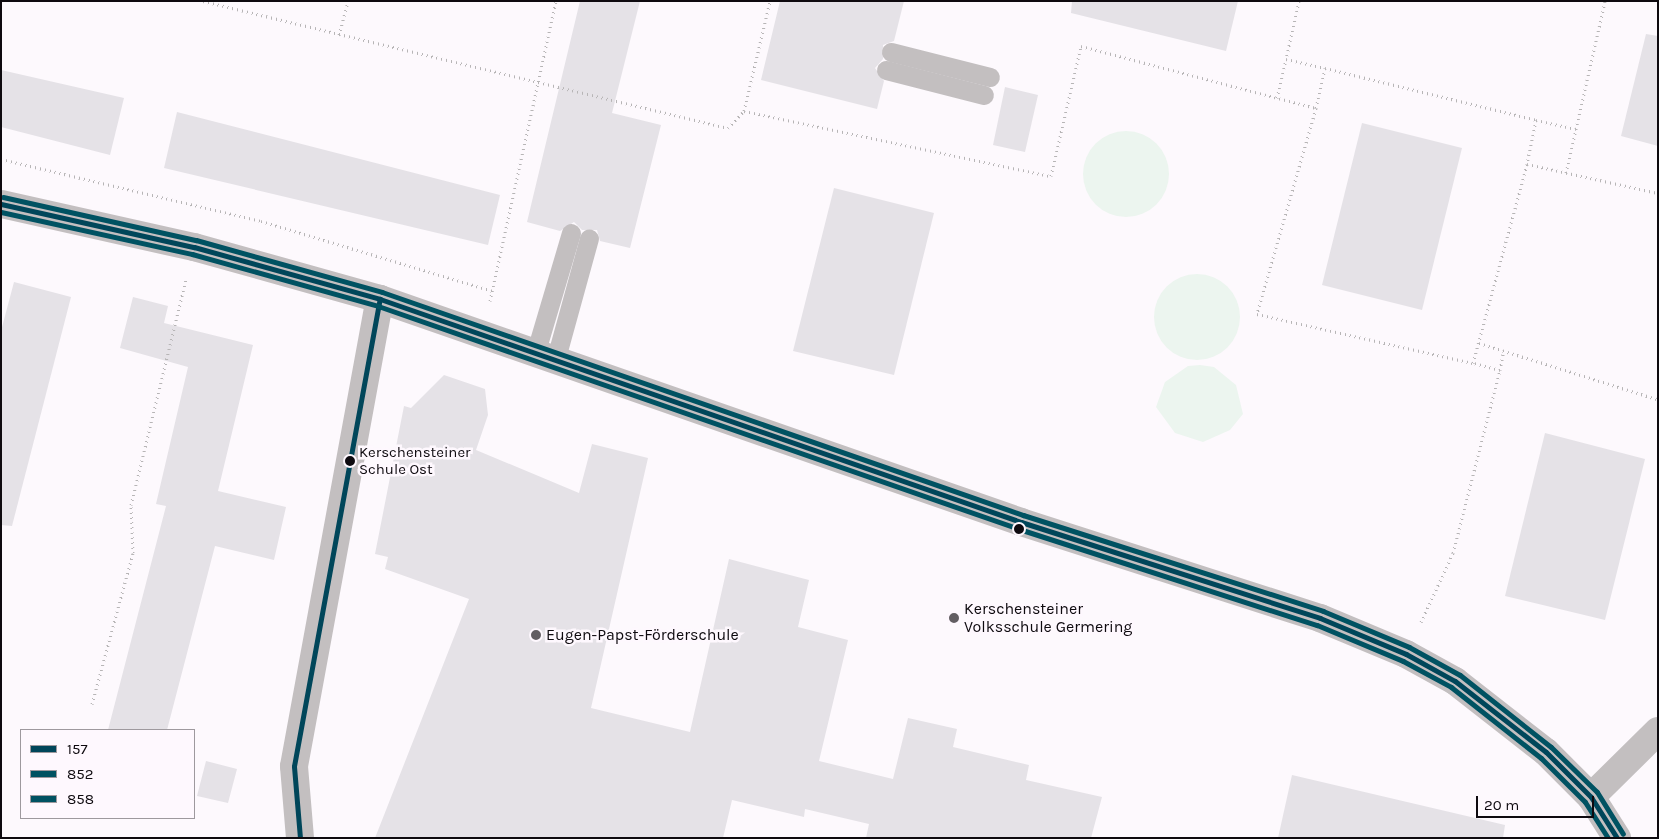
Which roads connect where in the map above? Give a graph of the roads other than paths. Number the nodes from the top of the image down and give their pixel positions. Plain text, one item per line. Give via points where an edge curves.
1 (990, 77) dead end
2 (984, 96) dead end
3 (1, 204) edge
4 (580, 236) dead end
5 (380, 299) junction
6 (546, 355) junction
7 (1658, 731) edge
8 (1592, 797) junction
9 (300, 838) edge
10 (1616, 838) edge

1 - 2 lane via 888,61
3 - 5 street via 194,247
4 - 6 lane
5 - 6 street
5 - 9 street via 294,766
6 - 8 street via 1021,522 1320,618 1406,654 1455,681 1502,717 1546,752
7 - 8 street
8 - 10 street

